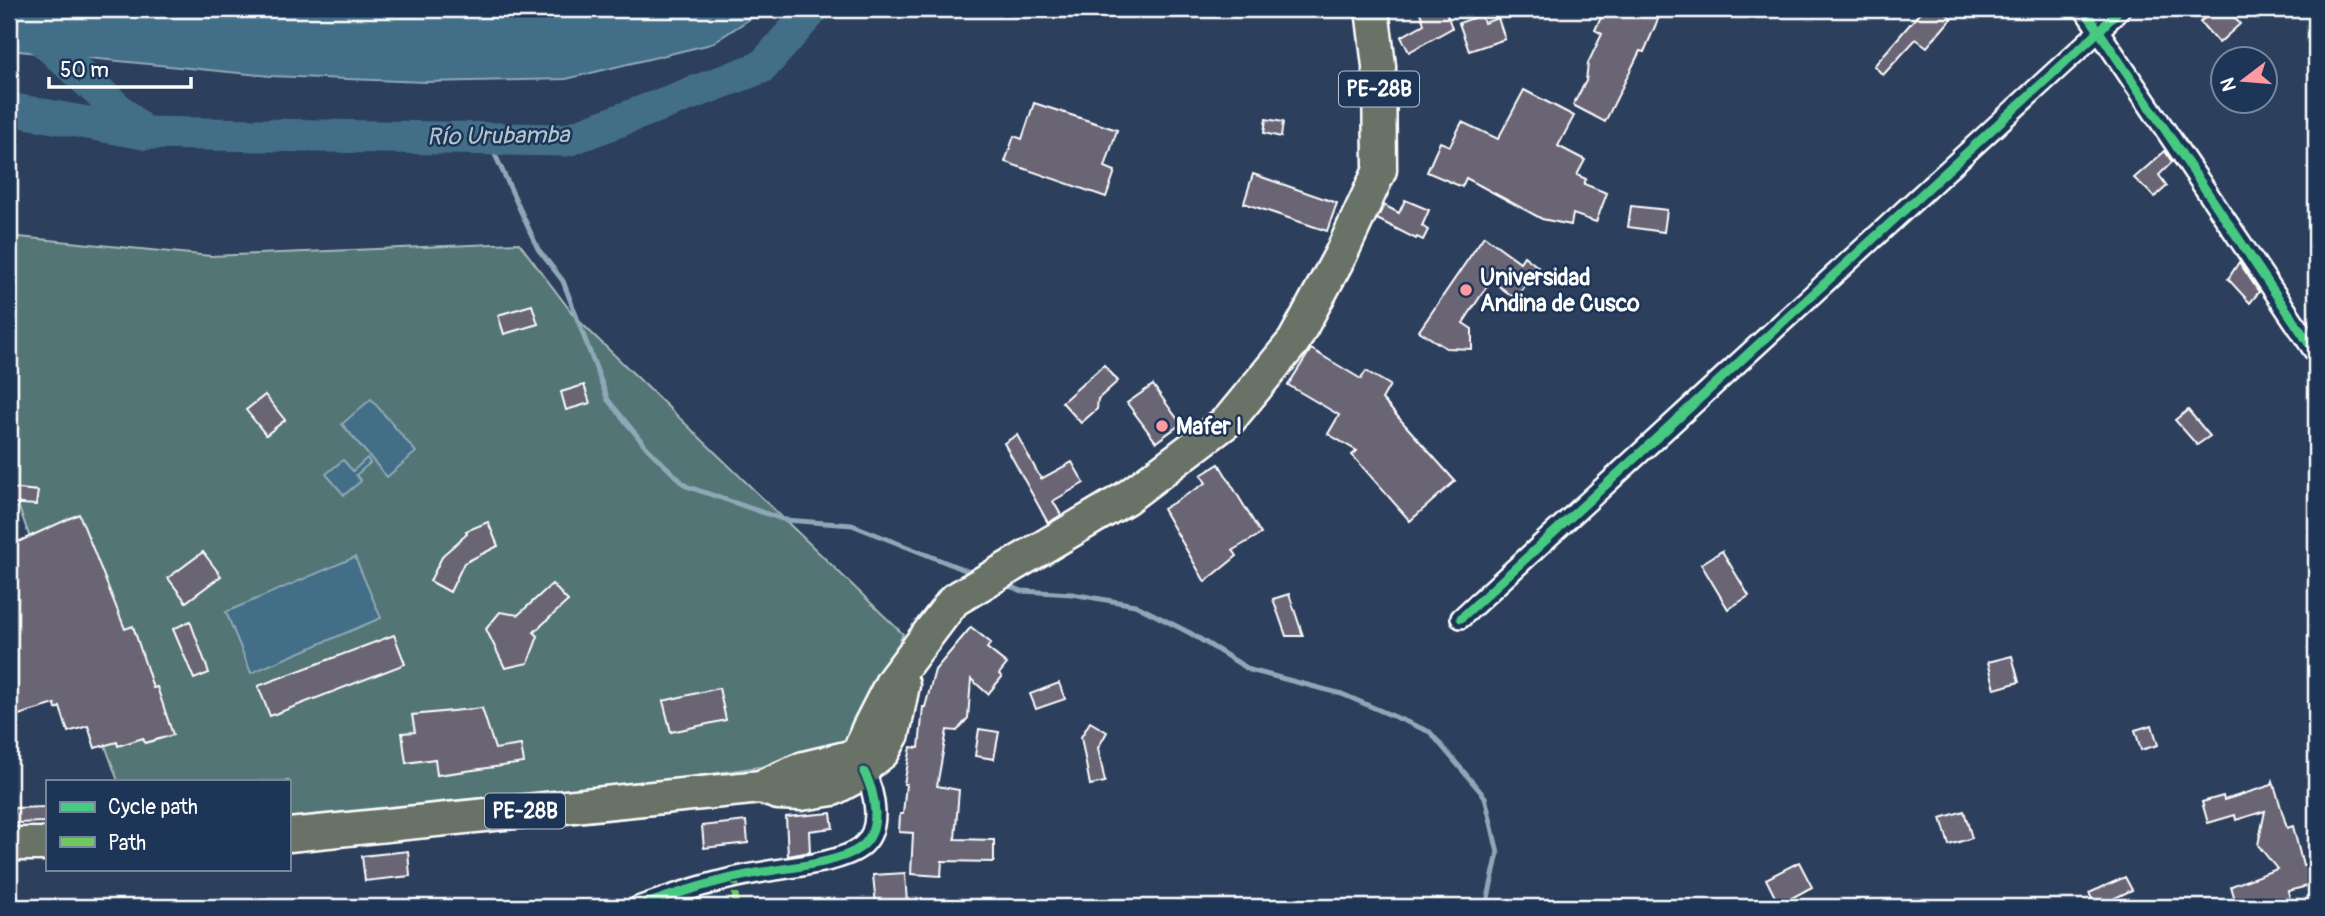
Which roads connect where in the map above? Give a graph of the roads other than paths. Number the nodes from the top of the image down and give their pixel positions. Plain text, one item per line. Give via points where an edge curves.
1 (1372, 9) edge
2 (2084, 9) edge
3 (2120, 9) edge
4 (2099, 31) junction
5 (2316, 354) edge
6 (1461, 618) dead end
7 (860, 765) junction
8 (290, 835) edge
9 (9, 844) edge
10 (46, 844) edge
11 (638, 907) edge

1 - 7 highway, PE-28B via 1379,66 1380,170 1294,341 1229,420 1126,498 954,600 892,682
2 - 4 street
3 - 4 street
4 - 5 street
4 - 6 street
7 - 8 highway, PE-28B via 842,758 761,787
7 - 11 street via 874,797 874,826 863,847 835,859 746,875
9 - 10 highway

